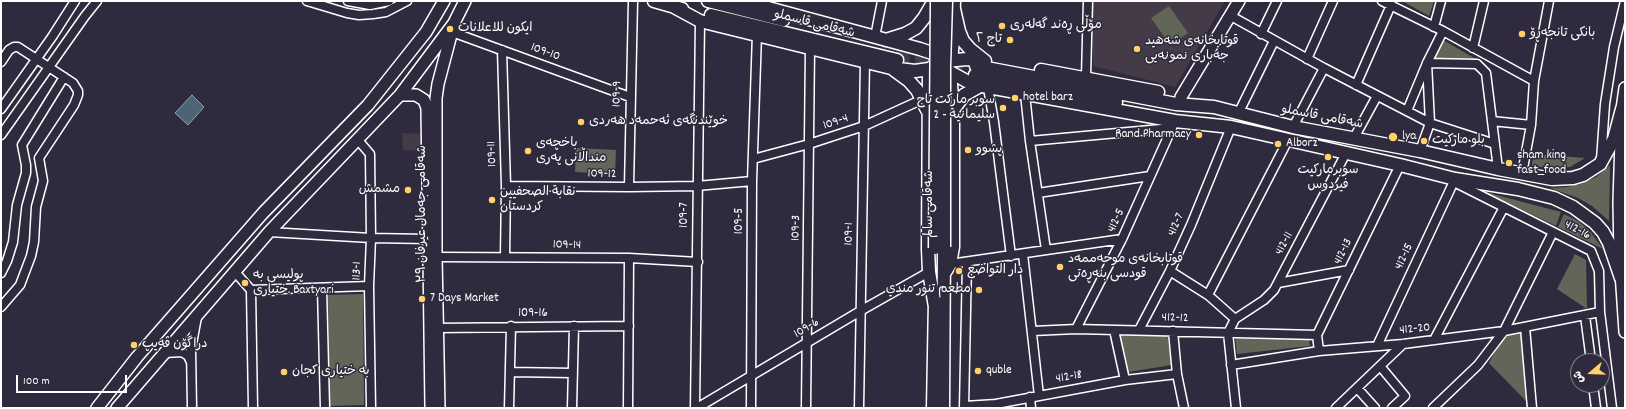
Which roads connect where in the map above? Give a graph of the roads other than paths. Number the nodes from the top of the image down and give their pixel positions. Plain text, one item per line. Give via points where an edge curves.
1 (75, 1) edge
2 (97, 1) edge
3 (306, 1) edge
4 (348, 1) edge
5 (389, 1) edge
6 (407, 1) edge
7 (444, 1) edge
8 (465, 1) edge
9 (633, 1) edge
10 (654, 1) edge
11 (708, 1) edge
12 (742, 1) edge
13 (882, 1) edge
14 (1088, 1) edge
15 (1239, 1) edge
16 (1277, 1) edge
17 (1333, 1) edge
18 (1382, 1) edge
19 (1440, 1) edge
20 (1484, 1) edge
21 (1549, 1) edge
22 (1625, 1) edge
23 (933, 3) edge
24 (951, 4) edge
25 (1390, 5) junction
26 (674, 7) junction
27 (1231, 16) junction
28 (700, 21) junction
29 (453, 27) junction
30 (1434, 27) junction
31 (1443, 32) junction
32 (757, 34) junction
33 (1261, 34) junction
34 (52, 37) junction
35 (881, 39) junction
36 (931, 40) junction
37 (953, 40) junction
38 (1274, 41) junction
39 (64, 46) junction
40 (810, 48) junction
41 (1473, 48) junction
42 (920, 49) junction
43 (502, 50) junction
44 (932, 53) junction
45 (36, 58) junction
46 (895, 59) junction
47 (1307, 59) junction
48 (865, 61) junction
49 (1, 62) edge
50 (1427, 63) junction
51 (947, 65) junction
52 (49, 66) junction
53 (973, 68) junction
54 (1324, 68) junction
55 (929, 69) junction
56 (28, 70) junction
57 (915, 71) junction
58 (64, 77) junction
59 (1086, 77) junction
60 (40, 79) junction
61 (1534, 81) junction
62 (1356, 85) junction
63 (984, 87) junction
64 (1625, 88) edge
65 (952, 89) junction
66 (926, 94) junction
67 (1025, 94) junction
68 (400, 95) junction
69 (1377, 96) junction
70 (630, 97) junction
71 (1181, 97) junction
72 (436, 98) junction
73 (424, 100) junction
74 (1214, 107) junction
75 (1, 109) edge
76 (1622, 109) junction
77 (953, 110) junction
78 (1407, 111) junction
79 (1238, 114) junction
80 (1492, 121) junction
81 (1430, 123) junction
82 (1174, 124) junction
83 (1208, 125) junction
84 (1531, 125) junction
85 (864, 126) junction
86 (1231, 127) junction
87 (1293, 127) junction
88 (1, 135) edge
89 (1354, 138) junction
90 (358, 140) junction
91 (1288, 140) junction
92 (1030, 141) junction
93 (809, 144) junction
94 (1495, 144) junction
95 (1420, 150) junction
96 (1346, 153) junction
97 (24, 156) junction
98 (39, 158) junction
99 (753, 159) junction
100 (1600, 164) junction
101 (1400, 165) junction
102 (1498, 169) junction
103 (1522, 174) junction
104 (1150, 176) junction
105 (1454, 180) junction
106 (752, 181) junction
107 (506, 186) junction
108 (697, 186) junction
109 (629, 187) junction
110 (1518, 189) junction
111 (1038, 193) junction
112 (1504, 207) junction
113 (269, 232) junction
114 (1553, 232) junction
115 (371, 238) junction
116 (428, 239) junction
117 (1122, 239) junction
118 (939, 247) junction
119 (1046, 250) junction
120 (1023, 254) junction
121 (1011, 256) junction
122 (436, 257) junction
123 (505, 257) junction
124 (629, 258) junction
125 (698, 262) junction
126 (967, 262) junction
127 (947, 269) junction
128 (1349, 270) junction
129 (1170, 271) junction
130 (234, 272) junction
131 (929, 272) junction
132 (1, 273) edge
133 (1621, 278) junction
134 (1278, 283) junction
135 (369, 286) junction
136 (322, 288) junction
137 (251, 290) junction
138 (1208, 295) junction
139 (1, 307) edge
140 (935, 308) junction
141 (862, 310) junction
142 (1600, 312) junction
143 (197, 316) junction
144 (1585, 316) junction
145 (1235, 319) junction
146 (510, 326) junction
147 (574, 326) junction
148 (629, 326) junction
149 (1526, 327) junction
150 (437, 328) junction
151 (1076, 328) junction
152 (1114, 330) junction
153 (1140, 330) junction
154 (1033, 331) junction
155 (1172, 331) junction
156 (1504, 331) junction
157 (1228, 332) junction
158 (1625, 332) edge
159 (1317, 335) junction
160 (1434, 340) junction
161 (808, 342) junction
162 (1403, 344) junction
163 (1377, 346) junction
164 (1319, 351) junction
165 (164, 353) junction
166 (1589, 353) edge
167 (191, 362) junction
168 (1231, 365) junction
169 (1380, 366) junction
170 (510, 372) junction
171 (573, 373) junction
172 (1177, 374) junction
173 (751, 376) junction
174 (1124, 380) junction
175 (1357, 388) junction
176 (1594, 393) edge
177 (1039, 396) junction
178 (1030, 397) junction
179 (996, 406) edge
180 (964, 407) edge
181 (97, 408) edge
182 (118, 408) edge
183 (192, 408) edge
184 (252, 408) edge
185 (325, 408) edge
186 (371, 408) edge
187 (431, 408) edge
188 (439, 408) edge
189 (509, 408) edge
190 (572, 408) edge
191 (628, 408) edge
192 (696, 408) edge
193 (751, 408) edge
194 (806, 408) edge
195 (859, 408) edge
196 (933, 408) edge
197 (943, 408) edge
198 (1031, 408) edge
199 (1184, 408) edge
200 (1236, 408) edge
201 (1336, 408) edge
202 (1375, 408) edge
203 (1392, 408) edge
204 (1433, 408) edge
205 (1532, 408) edge
206 (1596, 408) edge
207 (1612, 408) edge

1 - 34 street
2 - 39 street
3 - 6 street via 359,15 386,12
4 - 5 street via 370,4
7 - 181 main road via 426,32 368,105 263,213 137,357
8 - 29 main road
9 - 70 street, 109-9
10 - 26 main road, شەقامی قاسملو
11 - 46 main road, شەقامی قاسملو
12 - 35 main road
13 - 35 street
14 - 59 street
15 - 27 main road
16 - 33 street
17 - 47 street
18 - 25 street
19 - 30 street
20 - 41 street
21 - 61 street
22 - 100 street via 1614,47 1605,104
23 - 35 main road via 916,28 905,34
23 - 36 main road
23 - 118 main road, شەقامی سالم, bridge
24 - 37 main road
24 - 53 main road via 963,41 970,49
24 - 118 main road, شەقامی سالم, bridge via 944,75
25 - 30 street
25 - 62 street
26 - 28 main road
26 - 46 main road, شەقامی قاسملو
27 - 33 street
27 - 71 main road
28 - 32 main road
28 - 108 street, 109-7
29 - 43 street, 109-10
29 - 68 main road
29 - 72 main road, شەقامی جەمال عیرفان ٣٩
30 - 31 street
31 - 41 street
31 - 50 street
32 - 40 main road
32 - 99 street, 109-5
33 - 38 street
34 - 39 street
34 - 45 street
35 - 42 main road
36 - 37 main road via 936,46 943,48 950,45
36 - 44 main road
37 - 51 main road
38 - 47 street
38 - 79 street
39 - 52 street
40 - 48 main road
40 - 93 street, 109-3
41 - 61 street
42 - 44 main road
42 - 57 main road via 922,64
43 - 70 street, 109-10
43 - 107 street, 109-11
44 - 51 main road
45 - 49 street via 14,47
45 - 52 street
45 - 56 street
46 - 48 main road
46 - 57 main road
46 - 66 main road via 909,81
47 - 54 street
48 - 85 street, 109-1
50 - 78 street
50 - 80 street via 1477,64 1486,73
50 - 81 street
51 - 53 main road
51 - 53 main road
51 - 55 main road
51 - 65 main road
52 - 58 street
52 - 60 street
53 - 59 main road
53 - 63 main road
53 - 74 main road, شەقامی قاسملو via 1176,104
53 - 83 main road via 1166,112
54 - 62 street
54 - 87 street
55 - 57 main road
55 - 66 main road
56 - 60 street
56 - 75 street
58 - 97 street via 24,141 21,147
58 - 98 street via 76,85 78,95
59 - 71 main road
60 - 88 street
61 - 84 street
62 - 69 street
63 - 67 main road
63 - 77 main road via 964,95
63 - 121 street via 994,122
64 - 76 main road
65 - 66 main road via 947,84 939,82
65 - 77 main road
66 - 85 street, 109-4
66 - 131 main road
67 - 82 main road
67 - 92 street
68 - 73 main road via 412,94
68 - 90 main road
69 - 78 street
69 - 89 street
70 - 109 street, 109-9
71 - 74 main road
72 - 73 main road via 431,96
72 - 122 main road, شەقامی جەمال عیرفان ٣٩
73 - 116 main road, شەقامی جەمال عیرفان ٣٩ via 427,108
74 - 79 main road, شەقامی قاسملو
76 - 100 main road, شەقامی قاسملو via 1614,139
76 - 133 main road via 1619,202
77 - 127 main road via 953,247
78 - 81 street
79 - 87 main road, شەقامی قاسملو
80 - 84 street
80 - 94 street
81 - 94 street
81 - 95 street
82 - 83 main road
82 - 92 street
82 - 104 street, 412-5
83 - 86 main road
84 - 103 street
85 - 93 street, 109-4
85 - 141 street, 109-1
86 - 91 main road
86 - 129 street, 412-7
87 - 89 main road, شەقامی قاسملو
89 - 95 main road, شەقامی قاسملو
90 - 113 main road
90 - 115 street, 113-1 via 370,154
91 - 96 main road
91 - 138 street
92 - 111 street
93 - 99 street, 109-4
93 - 161 street, 109-3
94 - 102 street
95 - 102 main road, شەقامی قاسملو
96 - 101 main road
96 - 134 street, 412-11
97 - 98 street
97 - 132 street via 26,173 17,205 13,242
98 - 139 street via 43,181 36,207 31,256 20,285
99 - 106 street, 109-5
100 - 103 main road, شەقامی قاسملو via 1574,178 1552,179
101 - 105 main road
101 - 128 street, 412-13
102 - 103 main road, شەقامی قاسملو
103 - 110 main road
104 - 111 street
104 - 117 street, 412-5
105 - 110 main road
105 - 112 street, 412-16
105 - 163 street, 412-15
106 - 108 street, 109-12
106 - 173 street, 109-5
107 - 109 street, 109-12
107 - 123 street, 109-11
108 - 109 street, 109-12
108 - 125 street, 109-7
110 - 133 main road via 1564,202 1595,223 1609,243
111 - 119 street
112 - 114 street, 412-16
112 - 160 street
113 - 115 street
113 - 130 main road
114 - 142 street, 412-16 via 1591,251 1599,271
114 - 156 street
115 - 116 street
115 - 135 street, 113-1
116 - 187 main road, شەقامی جەمال عیرفان ٣٩
117 - 119 street
117 - 151 street, 412-5
118 - 127 main road, شەقامی سالم
118 - 140 main road, شەقامی سالم
119 - 120 street
120 - 121 street
120 - 154 street
121 - 126 street
122 - 123 street, 109-14
122 - 150 main road, شەقامی جەمال عیرفان ٣٩
123 - 124 street, 109-14
124 - 125 street, 109-14
124 - 148 street
125 - 192 street, 109-7
126 - 127 street
126 - 180 street
127 - 197 main road, شەقامی سالم
128 - 134 street
128 - 159 street, 412-13
129 - 138 street
129 - 153 street, 412-7
130 - 137 street
130 - 143 main road
131 - 140 main road
131 - 141 street, 109-6
133 - 158 main road
134 - 145 street, 412-11 via 1270,296
135 - 136 street
135 - 186 street, 113-1
136 - 137 street
136 - 185 street
137 - 184 street
138 - 145 street
140 - 196 main road, شەقامی سالم
141 - 161 street, 109-6
141 - 195 street, 109-1
142 - 144 street, 412-20
142 - 207 street, 412-16
143 - 165 main road
143 - 167 street
144 - 149 street, 412-20
144 - 166 street
145 - 157 street, 412-11
146 - 147 street, 109-16
146 - 150 street, 109-16
146 - 170 street
147 - 148 street, 109-16
147 - 171 street
148 - 191 street
149 - 156 street, 412-20
149 - 205 street
150 - 188 main road, شەقامی جەمال عیرفان ٣٩
151 - 152 street, 412-12
151 - 154 street, 412-12
152 - 153 street, 412-12
152 - 174 street
153 - 155 street, 412-12
154 - 177 street
155 - 157 street, 412-12
155 - 172 street
156 - 160 street, 412-20
156 - 204 street via 1478,365
157 - 159 street, 412-12
157 - 168 street
159 - 164 street
160 - 162 street, 412-20
161 - 173 street, 109-6
161 - 194 street, 109-3
162 - 163 street, 412-20
162 - 169 street
163 - 164 street, 412-20
164 - 168 street, 412-20
165 - 167 street via 182,352
165 - 182 main road
167 - 183 street
168 - 200 street
169 - 175 street
169 - 203 street via 1405,396
170 - 171 street
170 - 189 street
171 - 190 street
172 - 174 street, 412-18
172 - 199 street
173 - 192 street, 109-6
173 - 193 street, 109-5
174 - 177 street, 412-18
175 - 201 street
175 - 202 street
176 - 206 street
177 - 178 street, 412-18
178 - 179 street, 412-18
178 - 198 street
179 - 180 street, 412-18

